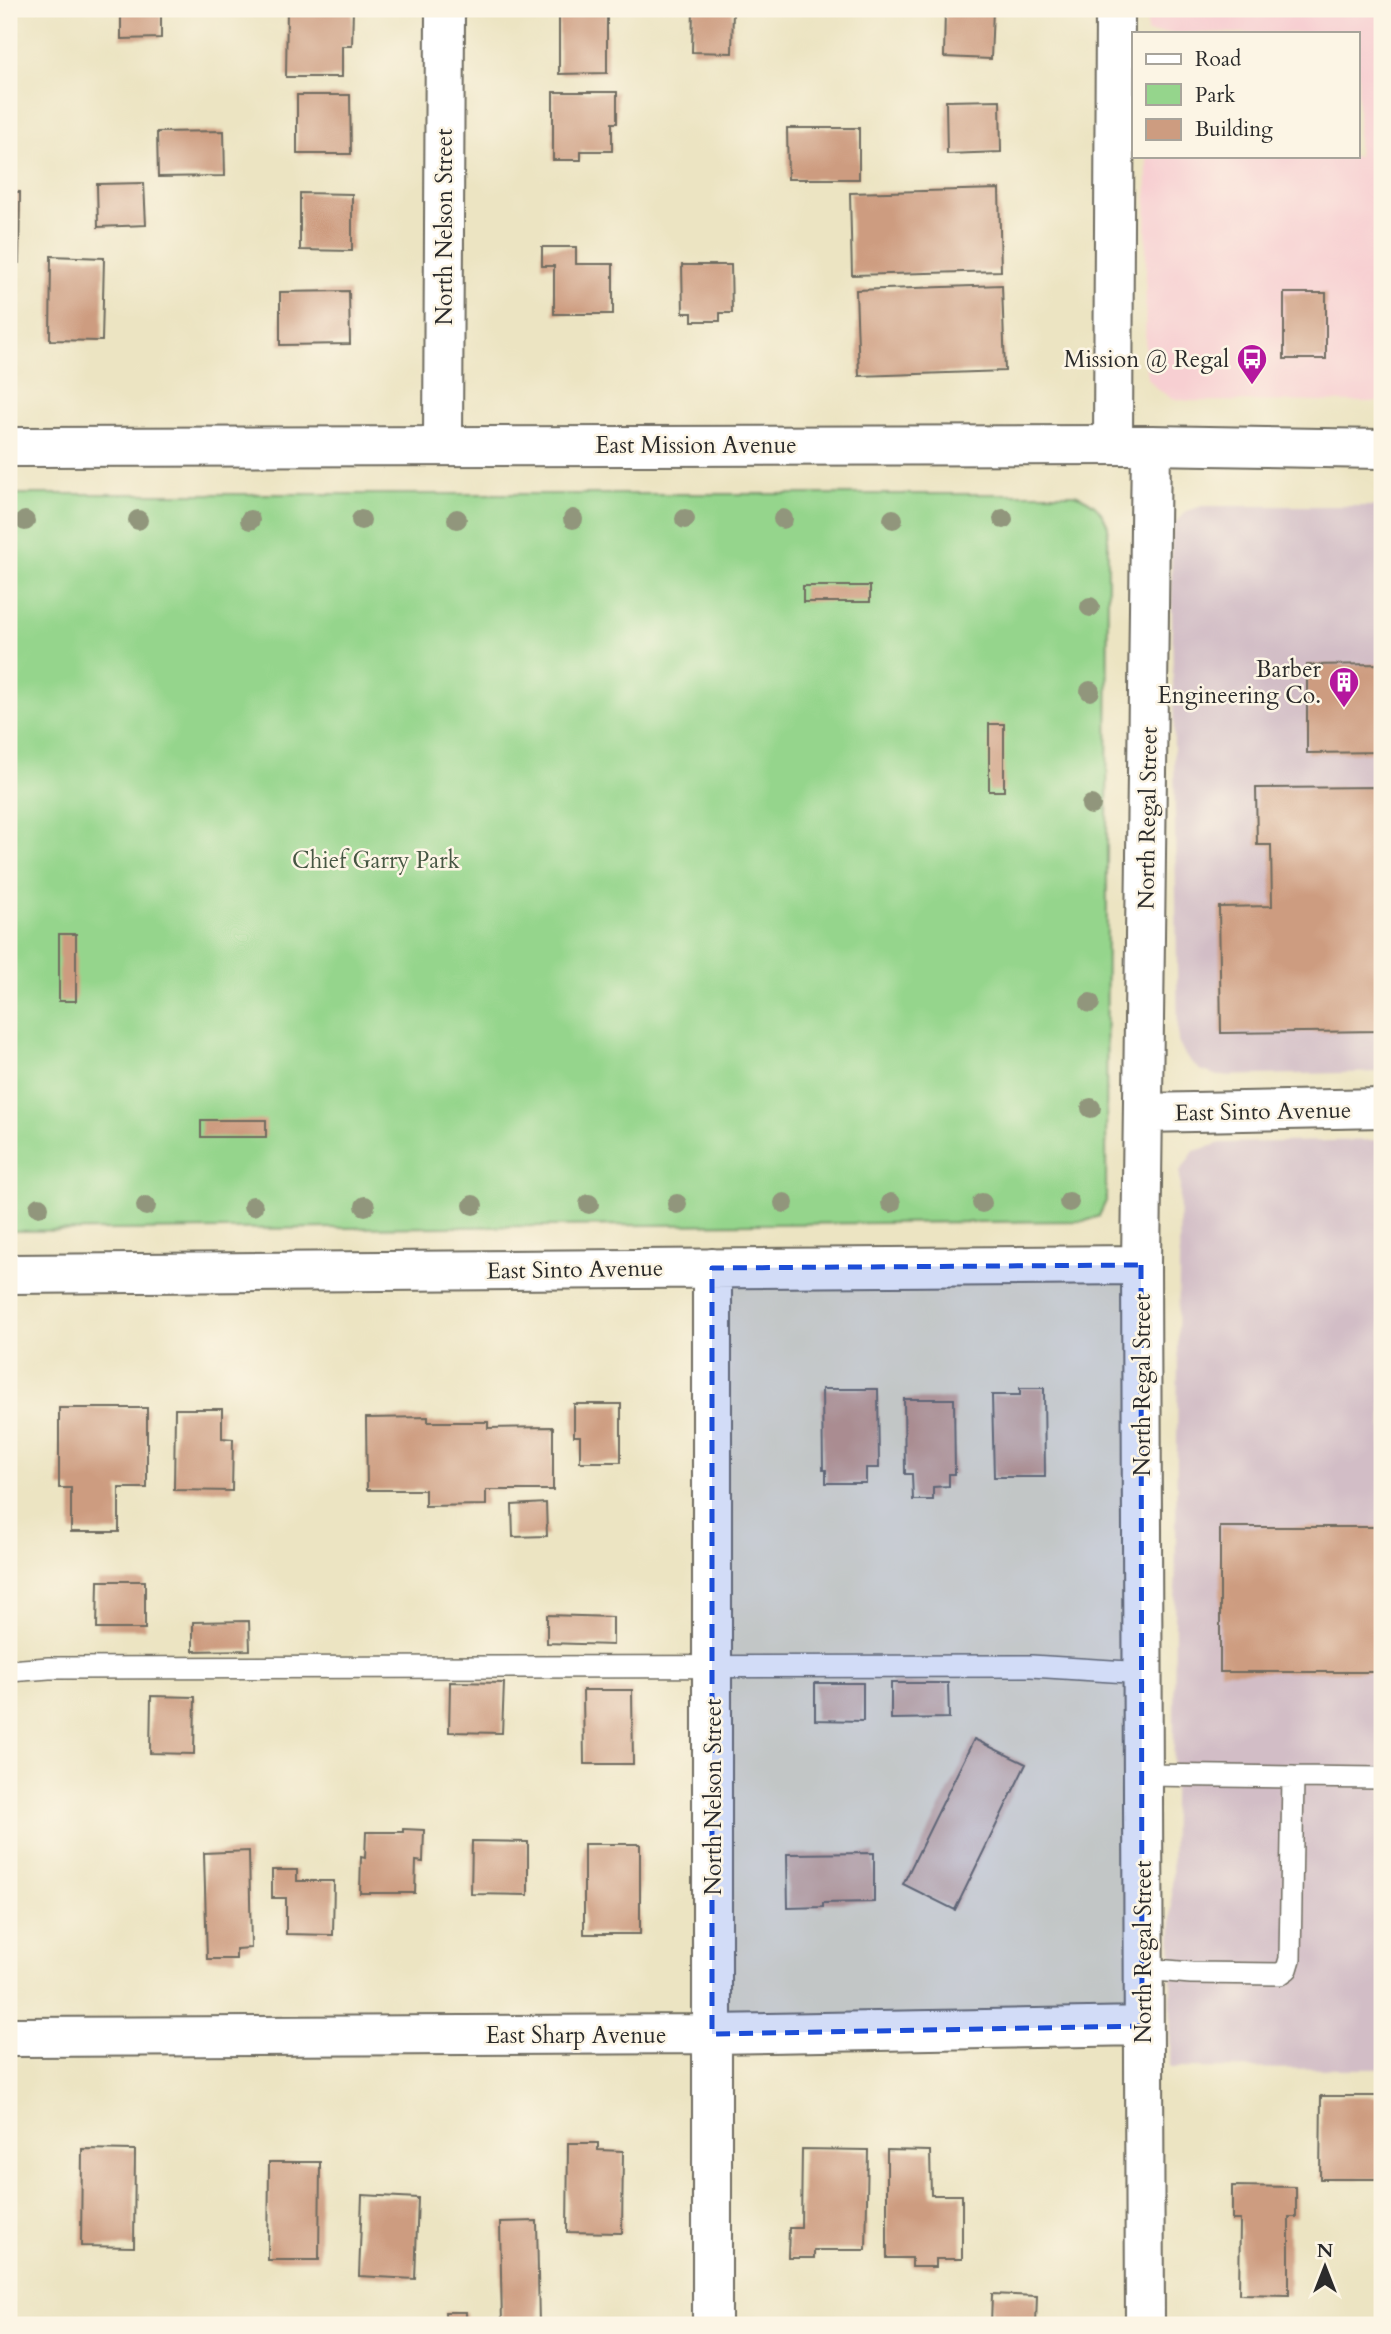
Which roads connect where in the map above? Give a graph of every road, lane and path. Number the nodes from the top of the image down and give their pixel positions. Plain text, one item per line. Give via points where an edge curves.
1 (445, 9) edge
2 (1115, 9) edge
3 (443, 445) junction
4 (1132, 445) junction
5 (9, 447) edge
6 (1382, 449) edge
7 (1382, 1108) edge
8 (1144, 1113) junction
9 (1142, 1265) junction
10 (712, 1268) junction
11 (9, 1274) edge
12 (713, 1666) junction
13 (9, 1671) edge
14 (1144, 1673) junction
15 (1144, 1775) junction
16 (1293, 1777) junction
17 (1382, 1778) edge
18 (1144, 1969) junction
19 (1142, 2026) junction
20 (712, 2034) junction
21 (9, 2037) edge
22 (712, 2325) edge
23 (1145, 2325) edge

1 - 3 street, North Nelson Street
2 - 4 street, North Regal Street
3 - 4 street, East Mission Avenue
3 - 5 street, East Mission Avenue
4 - 6 street, East Mission Avenue
4 - 8 street, North Regal Street
7 - 8 street, East Sinto Avenue
8 - 9 street, North Regal Street
9 - 10 street, East Sinto Avenue
9 - 14 street, North Regal Street
10 - 11 street, East Sinto Avenue
10 - 12 street, North Nelson Street
12 - 13 lane via 63,1667
12 - 14 lane via 1031,1666
12 - 20 street, North Nelson Street
14 - 15 street, North Regal Street
15 - 16 lane
15 - 18 street, North Regal Street
16 - 17 lane
16 - 18 lane via 1287,1969 1280,1974
18 - 19 street, North Regal Street
19 - 20 street, East Sharp Avenue
19 - 23 street, North Regal Street
20 - 21 street, East Sharp Avenue
20 - 22 street, North Nelson Street

